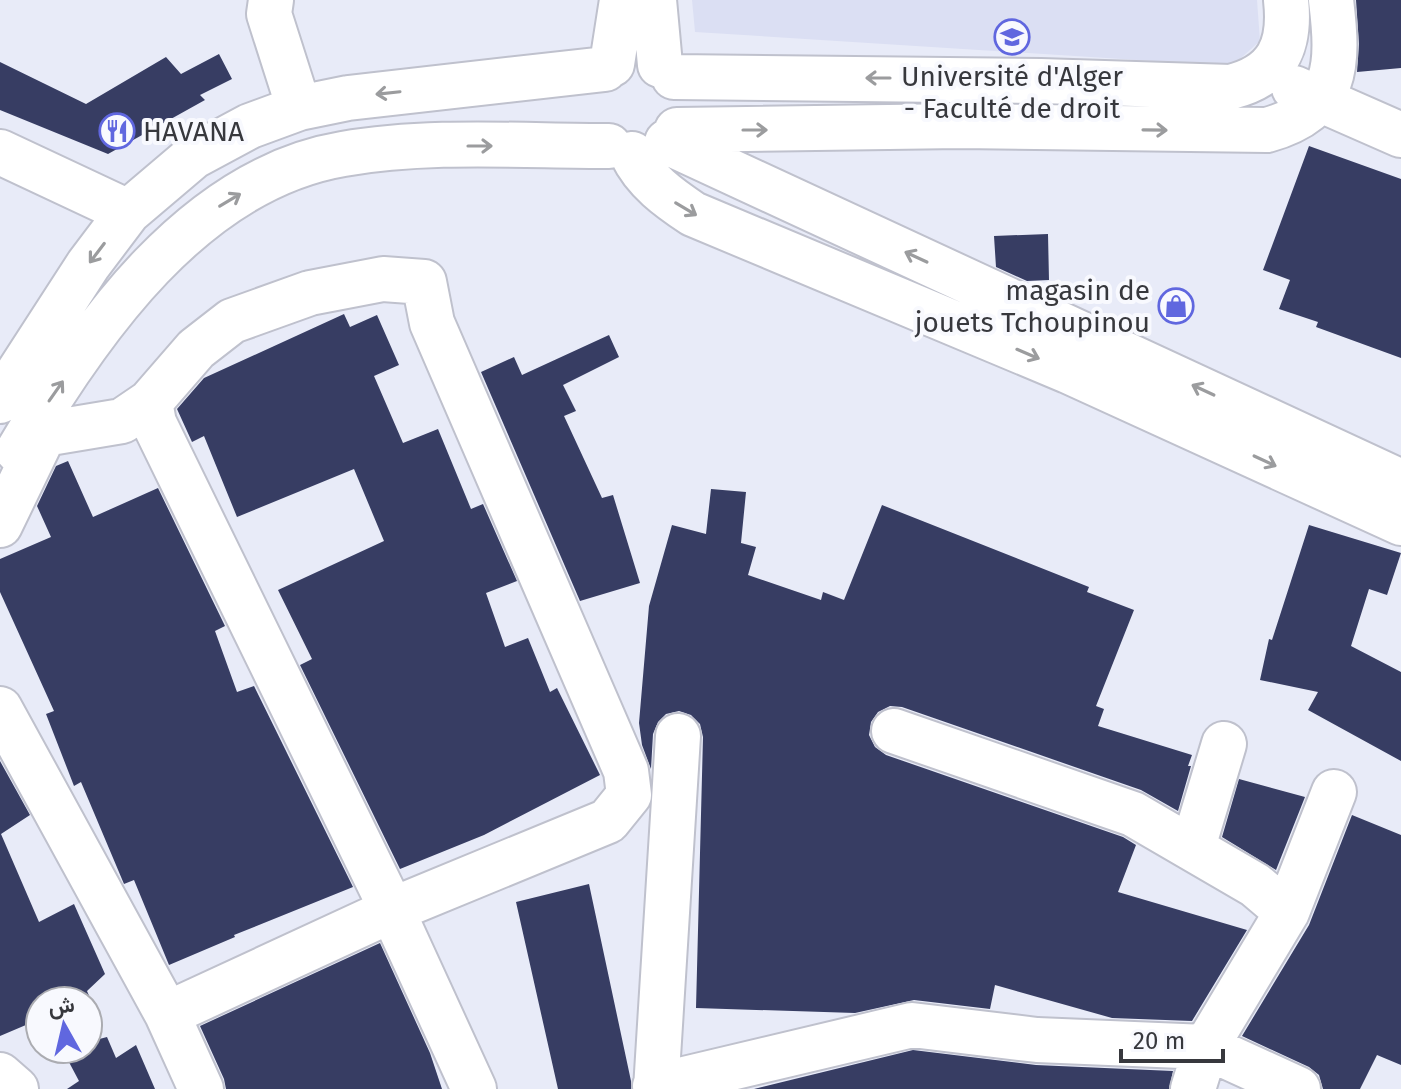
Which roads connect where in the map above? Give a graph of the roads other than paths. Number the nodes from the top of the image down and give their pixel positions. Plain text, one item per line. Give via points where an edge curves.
1 (271, 0) edge
2 (622, 0) edge
3 (654, 0) edge
4 (1286, 0) edge
5 (1331, 0) edge
6 (609, 67) junction
7 (667, 71) junction
8 (1264, 73) junction
9 (1318, 100) junction
10 (299, 108) junction
11 (1401, 135) edge
12 (646, 143) junction
13 (0, 152) edge
14 (128, 212) junction
15 (0, 401) edge
16 (150, 402) junction
17 (0, 481) edge
18 (1401, 482) edge
19 (1401, 523) edge
20 (0, 525) edge
21 (0, 709) edge
22 (894, 731) dead end
23 (678, 736) dead end
24 (1224, 744) dead end
25 (1334, 792) dead end
26 (1193, 847) junction
27 (392, 910) junction
28 (1287, 912) junction
29 (167, 1014) junction
30 (1206, 1047) junction
31 (0, 1075) edge
32 (655, 1088) edge
33 (16, 1089) edge
34 (201, 1089) edge
35 (474, 1089) edge
36 (1193, 1089) edge
37 (1298, 1089) edge

1 - 10 street via 269,14
2 - 6 street
3 - 7 street
4 - 8 street via 1283,50
5 - 9 street via 1336,56
6 - 7 street via 636,58
6 -> 10 street
6 - 12 street via 589,94 591,123 598,136
8 -> 7 street via 1231,87
7 - 12 street via 680,86 684,109
8 - 9 street
9 - 11 street
12 -> 9 street via 960,126 1246,132 1286,125
10 - 14 street via 250,126 194,156
17 -> 12 street via 108,316 214,210 271,175 340,154 403,147
18 -> 12 street
12 -> 19 street via 638,167 693,214 1068,371
13 - 14 street
14 -> 15 street
16 - 20 street via 122,421 44,434
16 - 27 street via 154,423
16 - 27 street via 196,349 232,321 310,293 383,279 424,282 432,323 626,771 629,795 608,821
21 - 29 street
22 - 26 street via 1133,814
23 - 32 street
24 - 26 street
25 - 28 street
26 - 28 street via 1255,885
27 - 29 street
27 - 35 street
28 - 30 street
29 - 34 street
30 - 32 street via 1037,1040 912,1025
30 - 36 street
30 - 37 street
31 - 33 street

